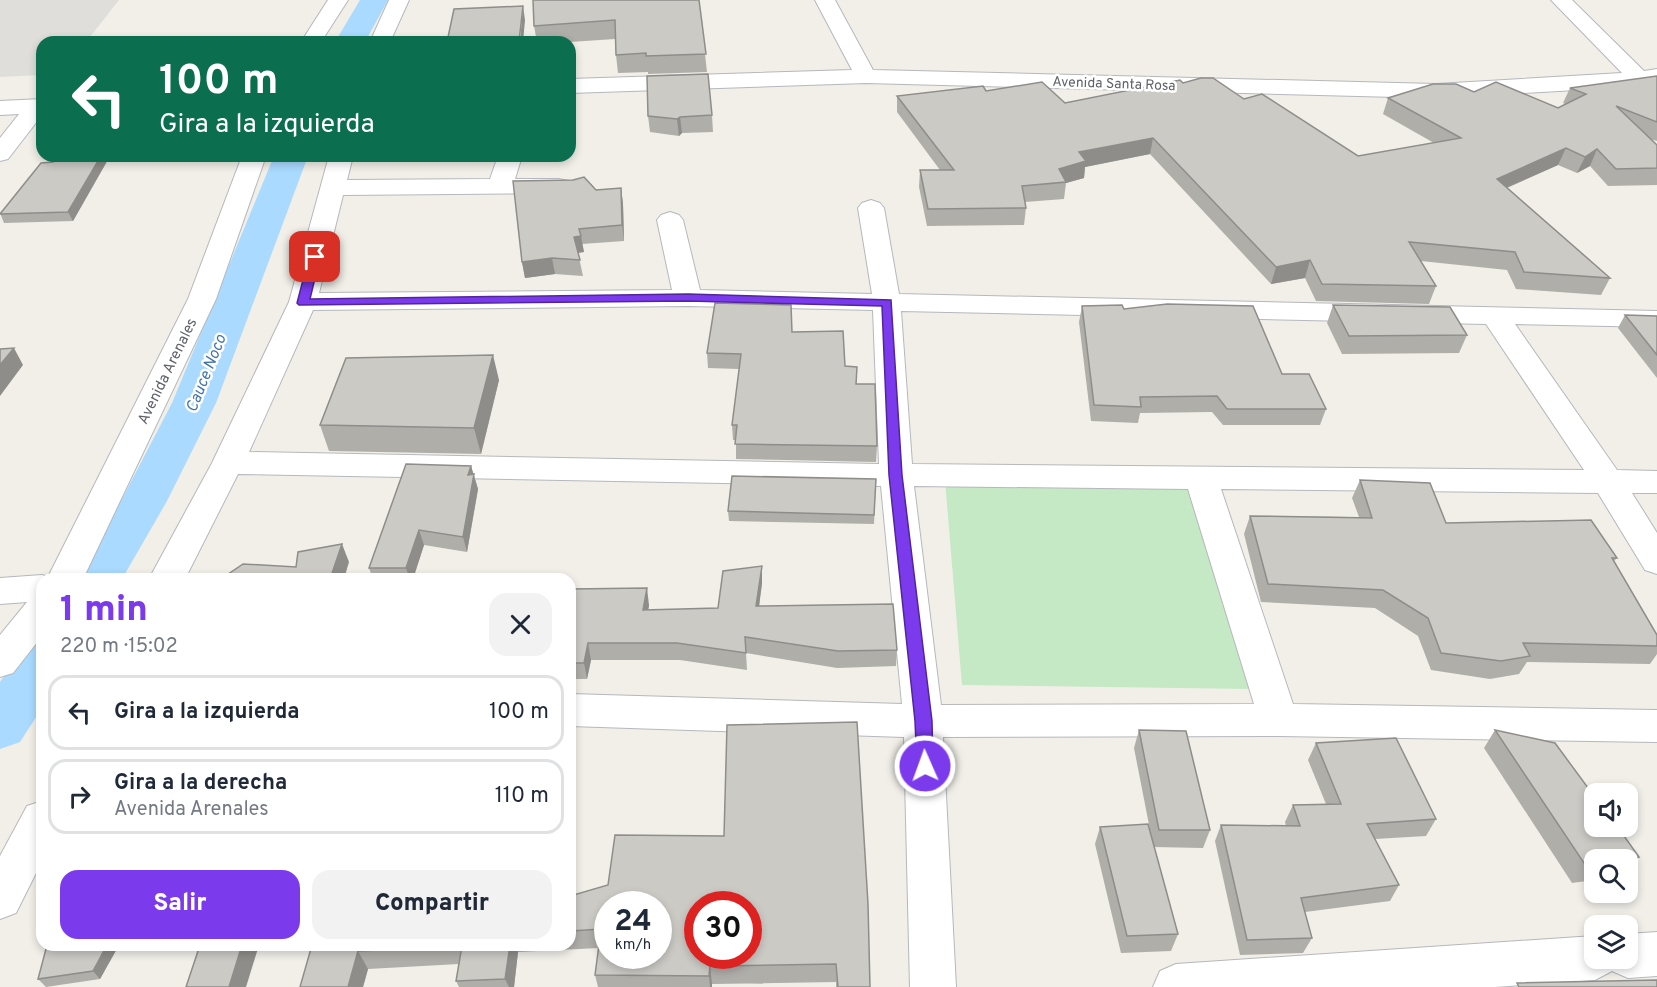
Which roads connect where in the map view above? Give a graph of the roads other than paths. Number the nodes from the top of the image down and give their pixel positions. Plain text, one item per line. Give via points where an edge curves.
1 (338, 0) edge
2 (399, 0) edge
3 (825, 0) edge
4 (1561, 0) edge
5 (315, 36) edge
6 (383, 36) edge
7 (866, 76) junction
8 (1648, 84) edge
9 (576, 86) edge
10 (36, 106) edge
11 (2, 110) edge
12 (36, 110) edge
13 (0, 154) edge
14 (252, 162) edge
15 (340, 162) edge
16 (508, 162) edge
17 (500, 186) junction
18 (575, 186) edge
19 (333, 188) junction
20 (871, 208) dead end
21 (670, 220) dead end
22 (688, 297) junction
23 (303, 303) junction
24 (887, 303) junction
25 (1495, 316) junction
26 (1657, 319) edge
27 (228, 463) junction
28 (896, 475) junction
29 (1201, 477) junction
30 (1657, 482) edge
31 (1608, 483) junction
32 (1657, 561) edge
33 (68, 573) edge
34 (170, 573) edge
35 (36, 588) edge
36 (0, 591) edge
37 (36, 617) edge
38 (0, 662) edge
39 (576, 710) edge
40 (1279, 720) junction
41 (923, 721) junction
42 (1657, 726) edge
43 (36, 830) edge
44 (0, 899) edge
45 (1657, 954) edge
46 (1638, 955) edge
47 (1584, 959) edge
48 (933, 987) edge
49 (1186, 987) edge

1 - 5 street
2 - 6 street
3 - 7 street
4 - 8 street
7 - 8 street, Avenida Santa Rosa via 1436,92 1611,81
7 - 9 street, Avenida Santa Rosa
10 - 11 street
12 - 13 street
14 - 33 street, Avenida Arenales via 202,299
15 - 19 street
16 - 17 street
17 - 18 street
17 - 19 street
19 - 23 street
20 - 24 street
21 - 22 street
22 - 23 street
22 - 24 street
23 - 27 street
24 - 25 street
24 - 28 street
25 - 26 street
25 - 31 street
27 - 28 street
27 - 34 street
28 - 29 street
28 - 41 street
29 - 31 street
29 - 40 street
30 - 31 street
31 - 32 street
35 - 36 street
37 - 38 street
39 - 41 street
40 - 41 street
40 - 42 street
41 - 48 street
43 - 44 street
45 - 46 street
47 - 49 street

